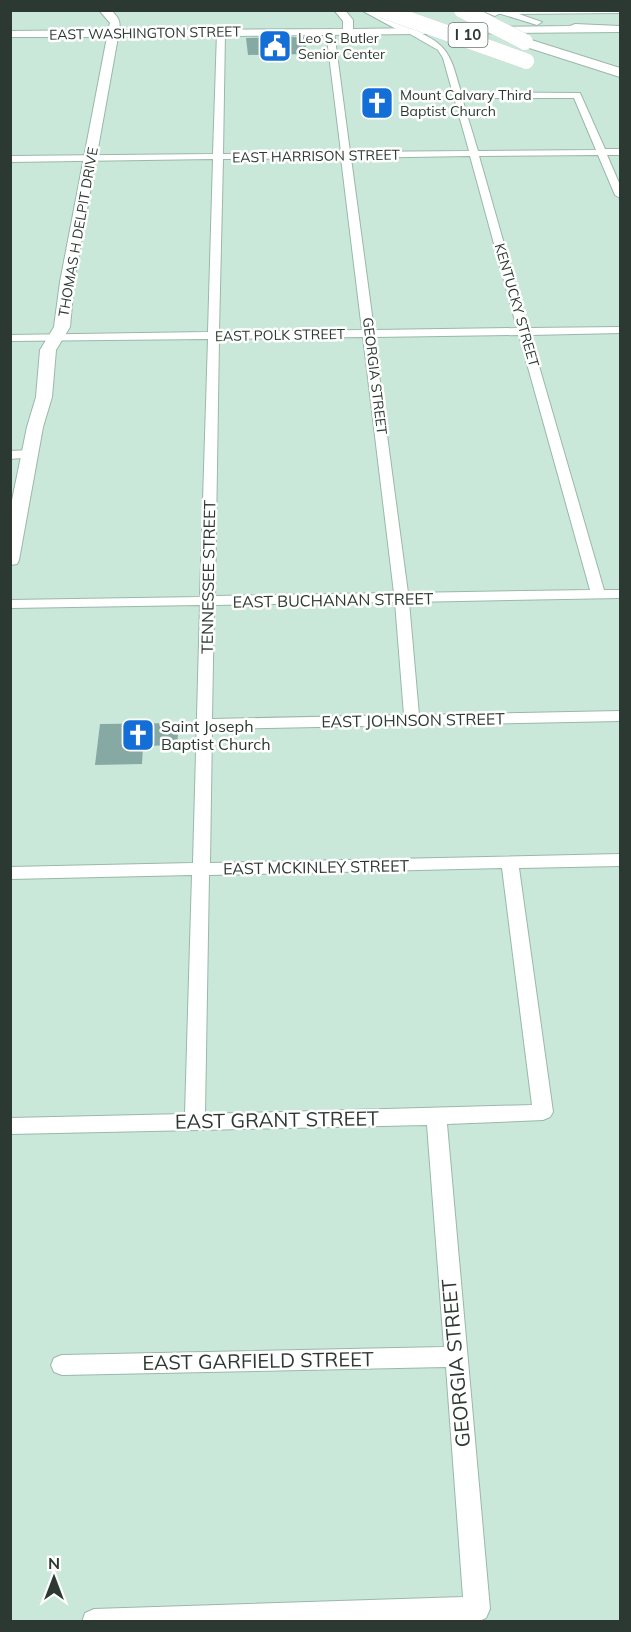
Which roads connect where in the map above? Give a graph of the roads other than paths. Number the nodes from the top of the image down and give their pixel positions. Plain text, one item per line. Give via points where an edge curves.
1 (104, 10) edge
2 (339, 10) edge
3 (400, 10) edge
4 (375, 11) edge
5 (621, 11) edge
6 (456, 13) edge
7 (496, 15) edge
8 (621, 28) edge
9 (408, 29) junction
10 (589, 29) junction
11 (353, 30) junction
12 (330, 31) junction
13 (491, 31) junction
14 (221, 33) junction
15 (10, 34) edge
16 (112, 34) junction
17 (535, 62) junction
18 (619, 84) edge
19 (458, 95) junction
20 (602, 152) junction
21 (621, 152) edge
22 (474, 154) junction
23 (347, 156) junction
24 (217, 157) junction
25 (91, 158) junction
26 (10, 159) edge
27 (621, 195) edge
28 (621, 330) edge
29 (524, 331) junction
30 (370, 333) junction
31 (215, 336) junction
32 (10, 338) edge
33 (55, 338) junction
34 (30, 454) junction
35 (10, 455) edge
36 (12, 542) edge
37 (10, 560) edge
38 (621, 594) edge
39 (598, 595) junction
40 (402, 598) junction
41 (207, 602) junction
42 (10, 604) edge
43 (621, 716) edge
44 (412, 721) junction
45 (205, 724) junction
46 (621, 860) edge
47 (510, 863) junction
48 (200, 869) junction
49 (10, 873) edge
50 (436, 1117) junction
51 (195, 1121) junction
52 (10, 1126) edge
53 (454, 1357) junction
54 (62, 1365) dead end
55 (94, 1622) edge

1 - 16 main road, THOMAS H DELPIT DRIVE via 114,20
2 - 11 main road
3 - 17 highway, I 10
4 - 9 highway
4 - 11 highway via 372,21
4 - 17 highway, bridge
5 - 7 street
6 - 18 highway, I 10, bridge via 556,52
7 - 9 main road
7 - 10 main road
7 - 13 main road
8 - 10 main road
9 - 11 main road, EAST WASHINGTON STREET
9 - 13 main road
9 - 19 street, KENTUCKY STREET via 444,51
10 - 13 main road
11 - 12 main road, EAST WASHINGTON STREET
12 - 14 main road, EAST WASHINGTON STREET
12 - 23 street, GEORGIA STREET
14 - 16 main road, EAST WASHINGTON STREET
14 - 24 street, TENNESSEE STREET
15 - 16 main road, EAST WASHINGTON STREET
16 - 25 main road, THOMAS H DELPIT DRIVE
17 - 18 highway, I 10
19 - 20 street via 577,95
19 - 22 street, KENTUCKY STREET
20 - 21 street, EAST HARRISON STREET
20 - 22 street, EAST HARRISON STREET
20 - 27 street
22 - 23 street, EAST HARRISON STREET
22 - 29 street, KENTUCKY STREET
23 - 24 street, EAST HARRISON STREET
23 - 30 street, GEORGIA STREET
24 - 25 street, EAST HARRISON STREET
24 - 31 street, TENNESSEE STREET
25 - 26 street, EAST HARRISON STREET
25 - 33 main road, THOMAS H DELPIT DRIVE via 66,282 62,327
28 - 29 street, EAST POLK STREET
29 - 30 street, EAST POLK STREET
29 - 39 street, KENTUCKY STREET
30 - 31 street, EAST POLK STREET
30 - 40 street, GEORGIA STREET
31 - 33 street, EAST POLK STREET
31 - 41 street, TENNESSEE STREET
32 - 33 street, EAST POLK STREET
33 - 34 main road, THOMAS H DELPIT DRIVE via 48,350 44,397
34 - 35 street
34 - 36 main road, THOMAS H DELPIT DRIVE
36 - 37 main road, THOMAS H DELPIT DRIVE
38 - 39 street, EAST BUCHANAN STREET
39 - 40 street, EAST BUCHANAN STREET
40 - 41 street, EAST BUCHANAN STREET
40 - 44 street, GEORGIA STREET
41 - 42 street, EAST BUCHANAN STREET
41 - 45 street, TENNESSEE STREET
43 - 44 street, EAST JOHNSON STREET
44 - 45 street, EAST JOHNSON STREET
45 - 48 street, TENNESSEE STREET
46 - 47 street, EAST MCKINLEY STREET
47 - 48 street, EAST MCKINLEY STREET
47 - 50 street, EAST GRANT STREET via 543,1112
48 - 49 street, EAST MCKINLEY STREET
48 - 51 street, TENNESSEE STREET
50 - 51 street, EAST GRANT STREET
50 - 53 street, GEORGIA STREET
51 - 52 street, EAST GRANT STREET
53 - 54 street, EAST GARFIELD STREET
53 - 55 street, GEORGIA STREET via 477,1609

